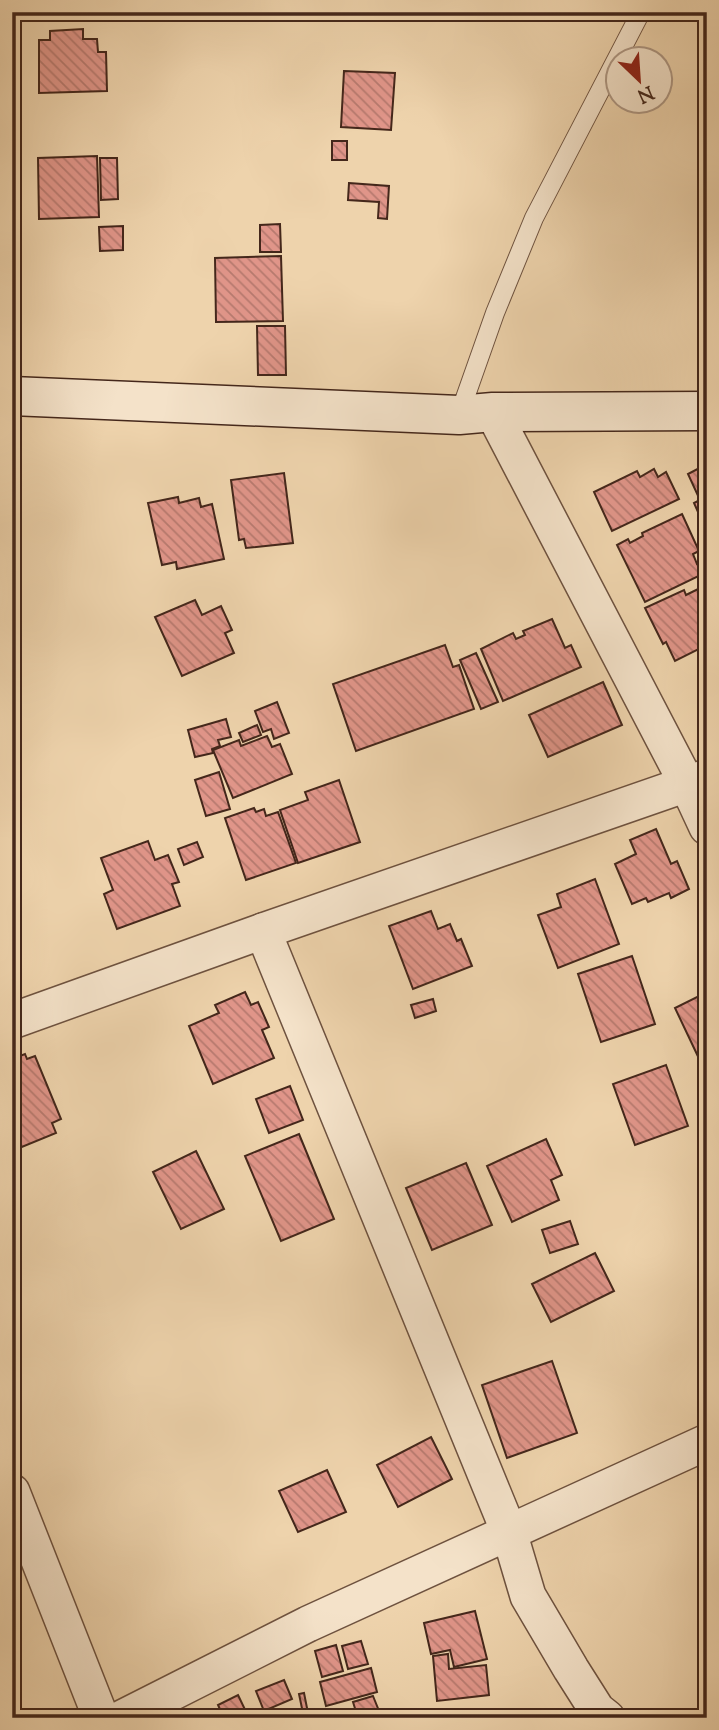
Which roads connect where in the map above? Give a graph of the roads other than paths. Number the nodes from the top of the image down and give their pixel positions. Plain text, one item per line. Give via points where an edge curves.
1 (641, 12) edge
2 (12, 396) edge
3 (707, 411) edge
4 (476, 413) junction
5 (697, 780) edge
6 (707, 827) edge
7 (263, 930) junction
8 (12, 1021) edge
9 (707, 1442) edge
10 (12, 1492) edge
11 (509, 1532) junction
12 (101, 1718) edge
13 (122, 1718) edge
14 (607, 1718) edge

1 - 4 lane via 534,218 495,313
2 - 4 street
3 - 4 street
4 - 5 street
5 - 6 street
5 - 7 street
7 - 8 street
7 - 11 street
9 - 11 street
10 - 12 street
11 - 13 street via 307,1624
11 - 14 street via 528,1595 571,1670

